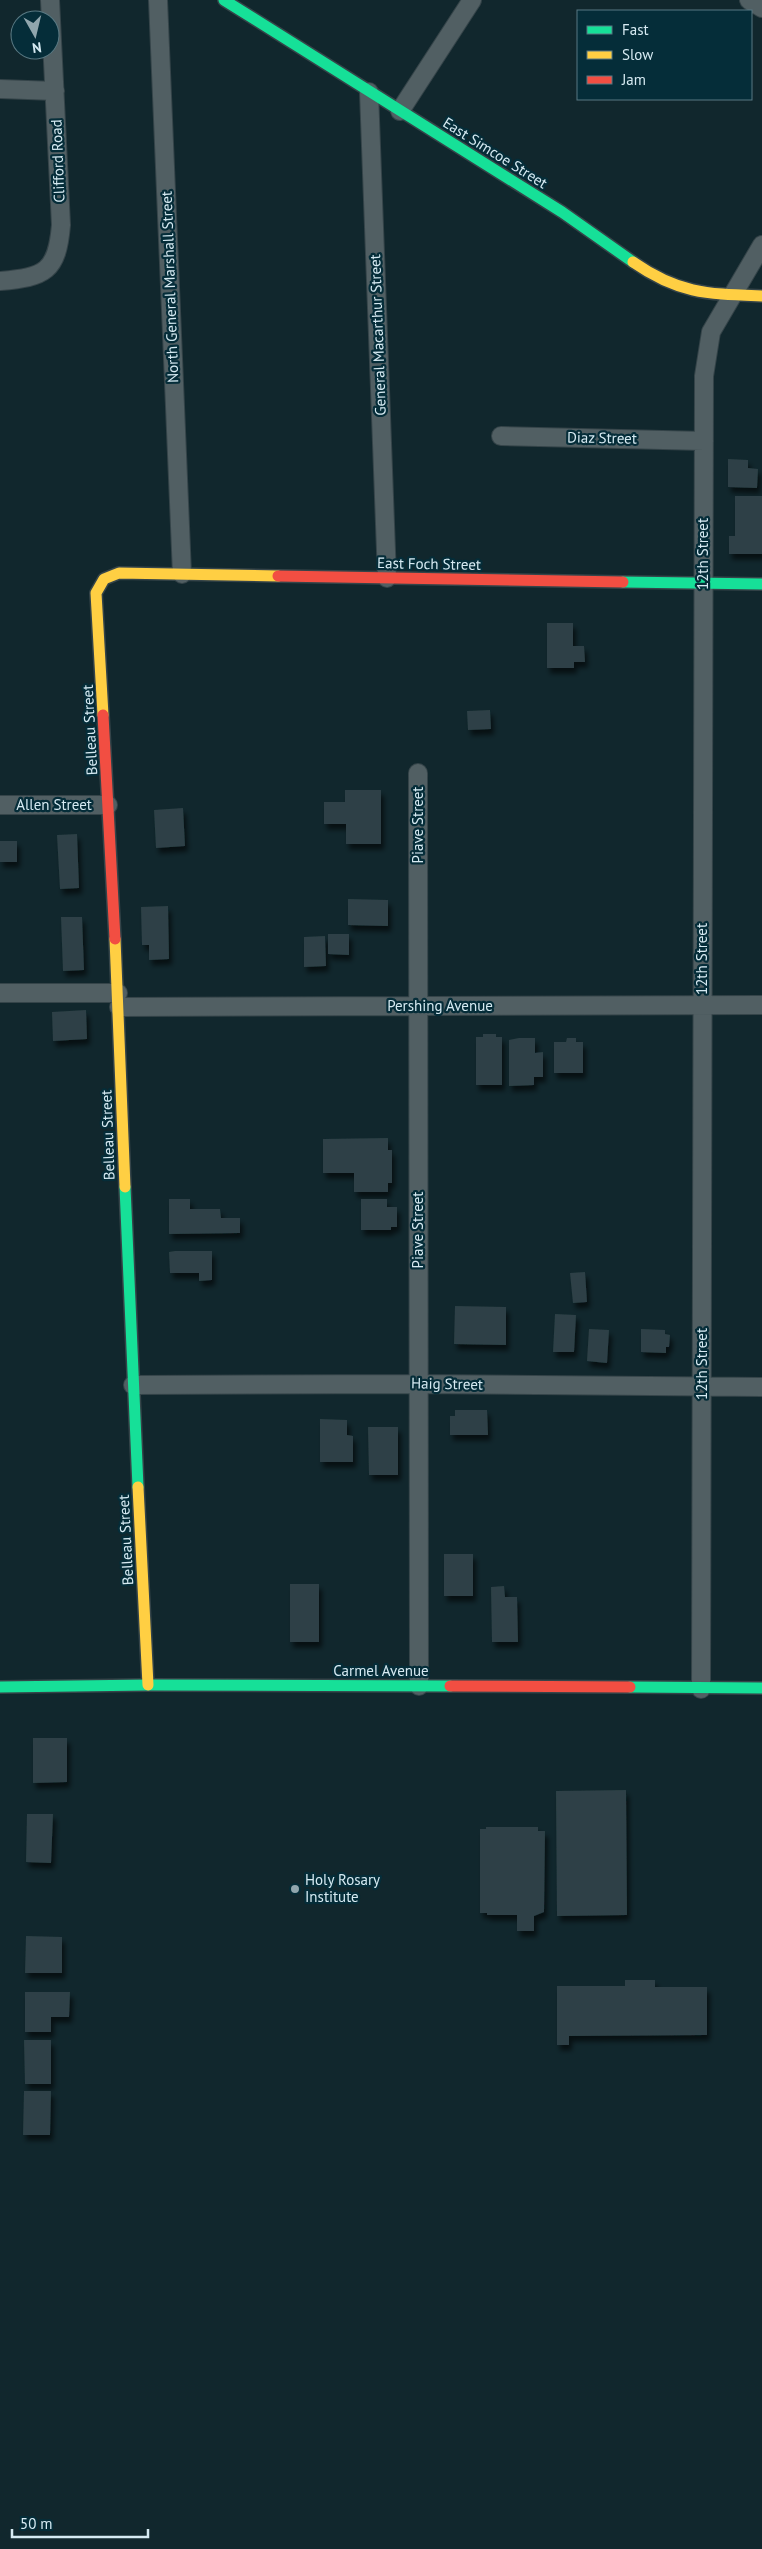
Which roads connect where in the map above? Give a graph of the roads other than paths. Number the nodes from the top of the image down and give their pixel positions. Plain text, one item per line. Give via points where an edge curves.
1 (50, 0) edge
2 (158, 0) edge
3 (224, 0) edge
4 (472, 0) edge
5 (749, 0) edge
6 (762, 8) edge
7 (0, 89) edge
8 (55, 91) junction
9 (370, 92) junction
10 (400, 111) junction
11 (762, 245) edge
12 (0, 281) edge
13 (730, 296) junction
14 (762, 296) edge
15 (501, 436) dead end
16 (704, 441) junction
17 (182, 574) junction
18 (387, 578) junction
19 (99, 584) joint
20 (703, 584) junction
21 (762, 584) edge
22 (418, 774) dead end
23 (0, 805) edge
24 (108, 805) junction
25 (0, 993) edge
26 (118, 1000) junction
27 (702, 1005) junction
28 (762, 1005) edge
29 (417, 1006) junction
30 (418, 1384) junction
31 (133, 1385) junction
32 (702, 1387) junction
33 (762, 1387) edge
34 (148, 1685) junction
35 (0, 1686) edge
36 (419, 1686) junction
37 (762, 1688) edge
38 (701, 1689) junction

1 - 8 street, Clifford Road
2 - 17 street, North General Marshall Street
3 - 9 street, East Simcoe Street
4 - 10 street
5 - 6 street
7 - 8 street
8 - 12 street, Clifford Road via 61,225 55,259 48,270 37,276
9 - 10 street, East Simcoe Street
9 - 18 street, General Macarthur Street
10 - 13 street, East Simcoe Street via 562,212 642,268 680,288
11 - 13 street, 12th Street
13 - 14 street, East Simcoe Street
13 - 16 street, 12th Street via 707,344
15 - 16 street, Diaz Street
16 - 20 street, 12th Street
17 - 18 street, East Foch Street
17 - 19 street, East Foch Street via 119,573 108,576
18 - 20 street, East Foch Street
19 - 24 street, Belleau Street via 96,593
20 - 21 street, East Foch Street
20 - 27 street, 12th Street
22 - 29 street, Piave Street
23 - 24 street, Allen Street
24 - 26 street, Belleau Street
25 - 26 street, Pershing Avenue
26 - 29 street, Pershing Avenue
26 - 31 street, Belleau Street
27 - 28 street, Pershing Avenue
27 - 29 street, Pershing Avenue
27 - 32 street, 12th Street
29 - 30 street, Piave Street
30 - 31 street, Haig Street
30 - 32 street, Haig Street
30 - 36 street, Piave Street
31 - 34 street, Belleau Street
32 - 33 street, Haig Street
32 - 38 street, 12th Street
34 - 35 street, Carmel Avenue
34 - 36 street, Carmel Avenue
36 - 38 street, Carmel Avenue
37 - 38 street, Carmel Avenue

